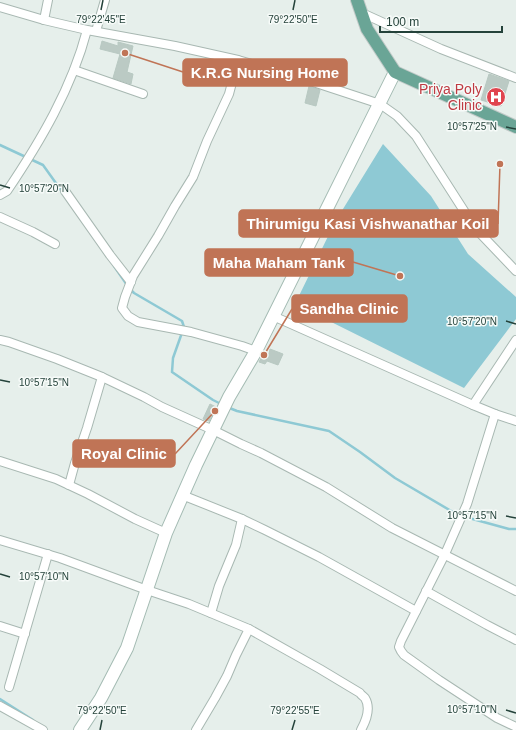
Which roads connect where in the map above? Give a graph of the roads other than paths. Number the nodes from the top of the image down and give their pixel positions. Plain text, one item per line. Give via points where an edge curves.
1 (48, 0) edge
2 (105, 0) edge
3 (357, 0) edge
4 (0, 7) edge
5 (362, 13) junction
6 (44, 20) junction
7 (87, 30) junction
8 (96, 31) junction
9 (238, 60) junction
10 (74, 70) junction
11 (395, 72) junction
12 (516, 78) edge
13 (143, 94) dead end
14 (380, 104) junction
15 (516, 127) edge
16 (65, 191) dead end
17 (0, 196) edge
18 (0, 217) edge
19 (55, 244) dead end
20 (516, 271) edge
21 (132, 279) junction
22 (273, 316) junction
23 (0, 340) edge
24 (516, 340) edge
25 (256, 351) junction
26 (102, 377) junction
27 (473, 406) junction
28 (496, 414) junction
29 (516, 420) edge
30 (213, 430) junction
31 (0, 461) edge
32 (68, 485) junction
33 (182, 495) junction
34 (242, 519) junction
35 (166, 533) junction
36 (0, 540) edge
37 (48, 554) junction
38 (445, 554) junction
39 (147, 590) junction
40 (516, 591) edge
41 (426, 592) junction
42 (416, 610) junction
43 (211, 613) junction
44 (0, 626) edge
45 (249, 629) junction
46 (25, 634) junction
47 (516, 640) edge
48 (10, 687) dead end
49 (0, 706) edge
50 (514, 726) edge
51 (44, 730) edge
52 (80, 730) edge
53 (196, 730) edge
54 (361, 730) edge

1 - 6 street
2 - 8 street
3 - 5 main road
4 - 6 street
5 - 11 main road via 367,29
5 - 12 street via 441,49
6 - 7 street
7 - 8 street
7 - 10 street
8 - 9 street
9 - 14 street
9 - 21 street via 229,94 193,177
10 - 13 street
10 - 17 street via 49,123 7,191
11 - 14 street
11 - 15 main road
14 - 20 street via 397,116 416,136 475,228
14 - 22 street
16 - 21 street via 110,255
18 - 19 street
21 - 25 street via 122,308 128,316 138,322 191,332
22 - 25 street
22 - 27 street
23 - 26 street via 57,358
24 - 27 street
25 - 30 street
26 - 30 street
26 - 32 street
27 - 28 street
28 - 29 street
28 - 38 street via 467,504
30 - 33 street
30 - 38 street via 326,487 392,528
31 - 32 street
32 - 35 street
33 - 34 street
33 - 35 street
34 - 42 street via 319,557
34 - 43 street via 236,545
35 - 39 street
36 - 37 street
37 - 39 street
37 - 46 street
38 - 40 street
38 - 41 street
39 - 43 street
39 - 52 street via 127,648 101,698
41 - 42 street
41 - 47 street
42 - 50 street via 399,647 404,655 490,714
43 - 45 street
44 - 46 street
45 - 53 street via 227,676
45 - 54 street via 360,693 365,698 367,709
46 - 48 street
49 - 51 street

